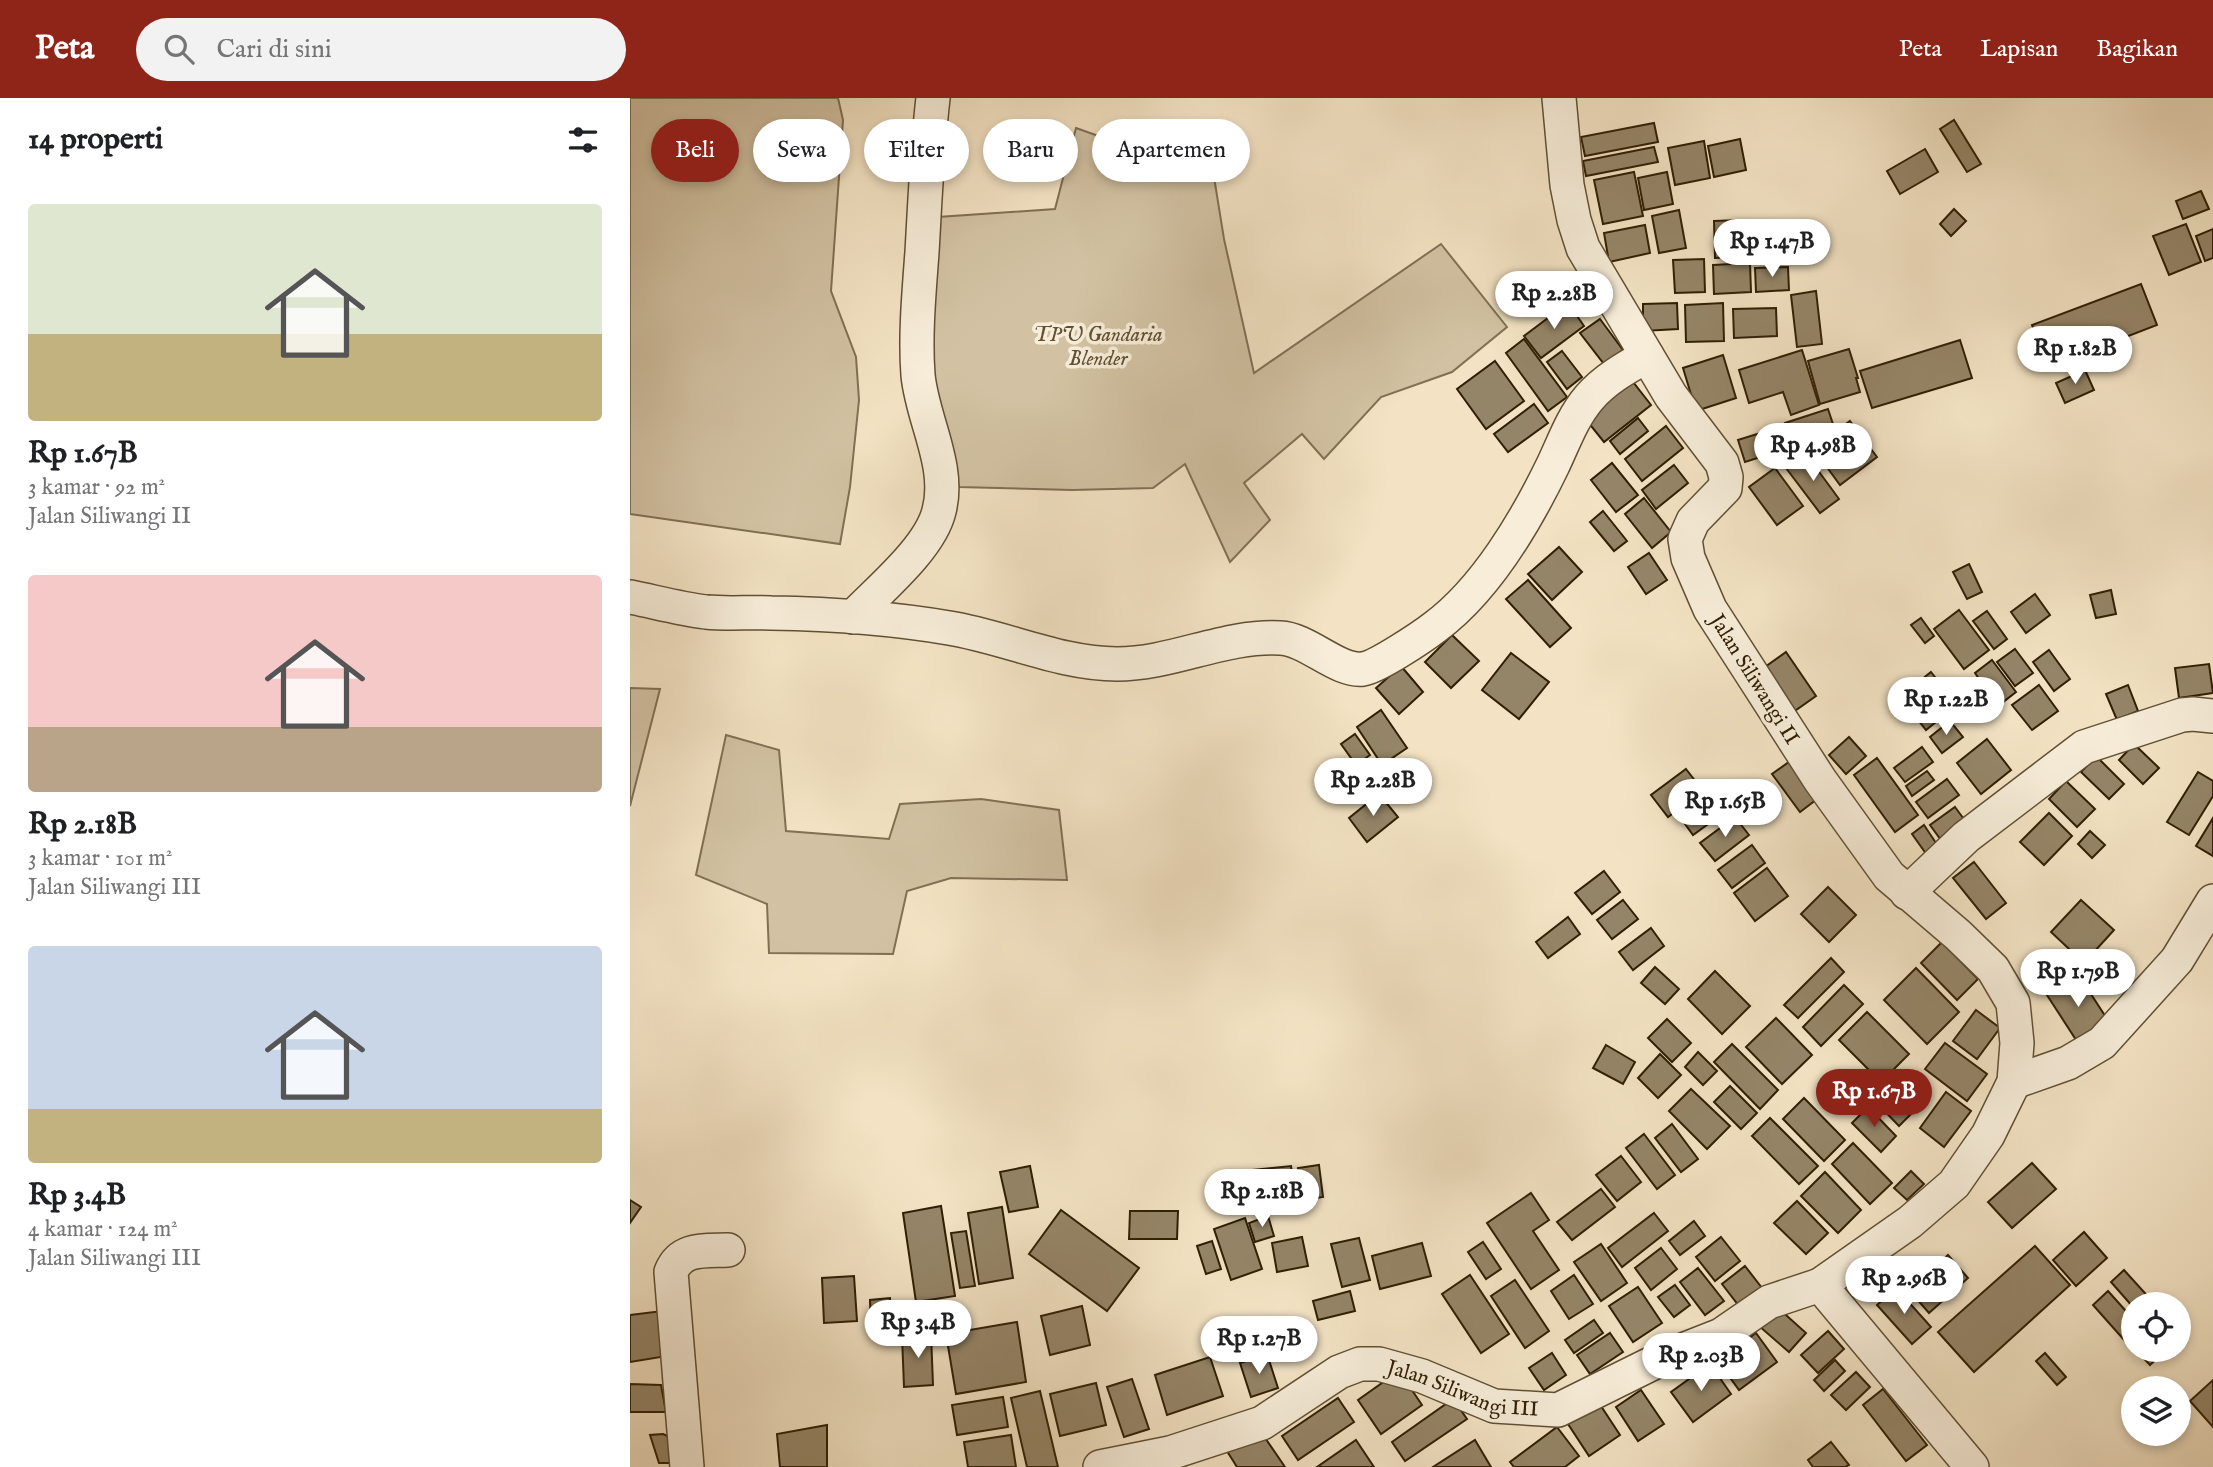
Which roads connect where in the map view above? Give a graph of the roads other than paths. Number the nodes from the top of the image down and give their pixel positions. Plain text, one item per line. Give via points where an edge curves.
1 (933, 98) edge
2 (1559, 98) edge
3 (1647, 356) junction
4 (630, 597) edge
5 (853, 617) junction
6 (2213, 716) edge
7 (1907, 893) junction
8 (2213, 901) edge
9 (2014, 1082) junction
10 (728, 1250) dead end
11 (1820, 1285) junction
12 (687, 1467) edge
13 (1100, 1467) edge
14 (1972, 1467) edge

1 - 5 street via 918,373 942,494 930,534
2 - 3 street, Jalan Siliwangi II via 1567,185 1583,248
3 - 5 street via 1591,395 1571,424 1522,523 1475,588 1436,627 1362,669 1342,665 1284,638 1240,639 1158,660 1118,664 1086,662 949,628
3 - 7 street, Jalan Siliwangi II via 1722,463 1726,477 1725,488 1693,521 1685,539 1688,558 1710,609 1821,780 1889,876
4 - 5 street via 706,612
6 - 7 street via 2182,715 2084,747 1966,837
7 - 9 street, Jalan Siliwangi II via 1993,969 2013,1003
8 - 9 street via 2177,960 2102,1043 2068,1063
9 - 11 street, Jalan Siliwangi II via 1988,1135 1954,1184 1910,1222
10 - 12 street via 689,1252 675,1261 671,1272
11 - 13 street, Jalan Siliwangi III via 1769,1301 1721,1335 1558,1410 1494,1406 1422,1376 1379,1364 1360,1364 1339,1372 1262,1423 1170,1453
11 - 14 street

